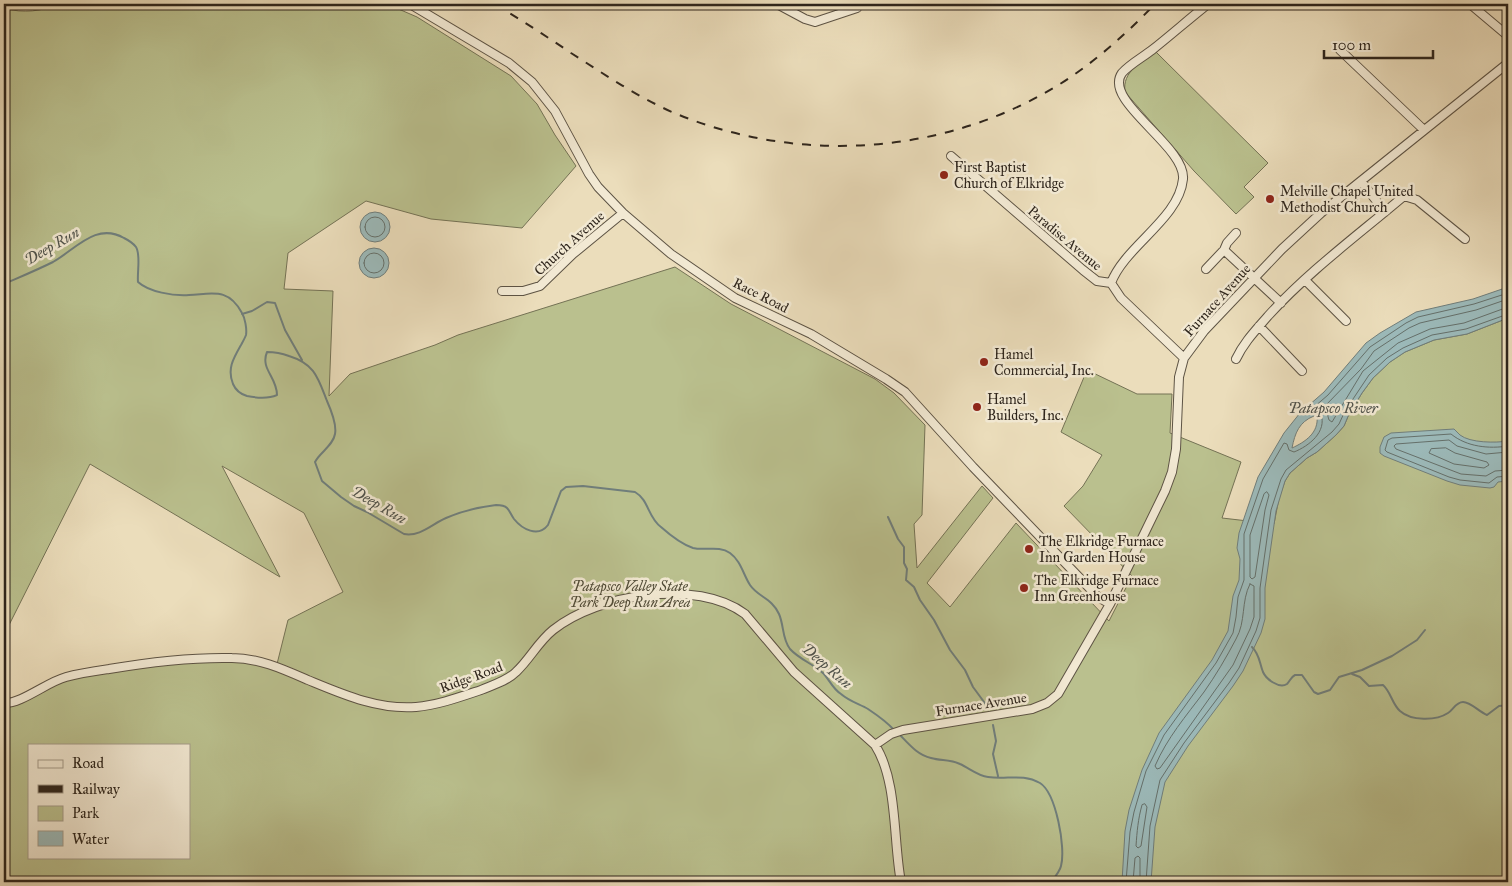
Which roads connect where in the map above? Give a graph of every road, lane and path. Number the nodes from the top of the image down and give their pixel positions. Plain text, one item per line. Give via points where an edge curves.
1 (16, 4) edge
2 (32, 4) edge
3 (410, 4) edge
4 (777, 4) edge
5 (1208, 4) edge
6 (1470, 4) edge
7 (857, 8) dead end
8 (1508, 36) edge
9 (1340, 50) dead end
10 (1508, 63) edge
11 (1424, 130) junction
12 (951, 156) dead end
13 (1361, 180) junction
14 (1385, 212) junction
15 (623, 213) junction
16 (1236, 233) dead end
17 (1465, 240) dead end
18 (1224, 250) junction
19 (1206, 269) dead end
20 (1254, 278) junction
21 (1305, 280) junction
22 (1110, 283) junction
23 (502, 291) dead end
24 (1280, 303) junction
25 (1346, 321) dead end
26 (1259, 326) junction
27 (1184, 358) junction
28 (1236, 359) dead end
29 (1302, 371) dead end
30 (1110, 604) junction
31 (4, 703) edge
32 (875, 745) junction
33 (901, 882) edge

1 - 2 street
3 - 15 street, Race Road via 490,51 532,82 555,111 598,187
4 - 7 street via 815,22
5 - 22 street via 1125,70 1120,79 1123,98 1176,158 1183,177 1168,213 1123,261
6 - 8 street
9 - 11 street
10 - 11 street, Furnace Avenue
11 - 13 street, Furnace Avenue
12 - 22 street, Paradise Avenue via 1083,270 1097,281
13 - 14 street
13 - 20 street, Furnace Avenue via 1301,231
14 - 17 street via 1404,196 1417,200
14 - 21 street
15 - 23 street, Church Avenue via 540,286 523,291
15 - 30 street, Race Road via 716,286 810,334 898,387 1098,597
16 - 18 street
18 - 19 street
18 - 20 street
20 - 24 street
20 - 27 street, Furnace Avenue via 1209,325
21 - 24 street
21 - 25 street
22 - 27 street, Paradise Avenue via 1121,298
24 - 26 street
26 - 28 street via 1242,346
26 - 29 street
27 - 30 street, Furnace Avenue via 1177,386 1177,438 1170,479
30 - 32 street, Furnace Avenue via 1058,694 1047,703 1032,709 903,730
31 - 32 street, Ridge Road via 74,675 159,661 230,658 267,663 369,702 397,707 425,706 502,682 515,673 560,624 585,612 637,596 700,596 725,602 745,614 794,672
32 - 33 street via 885,766

